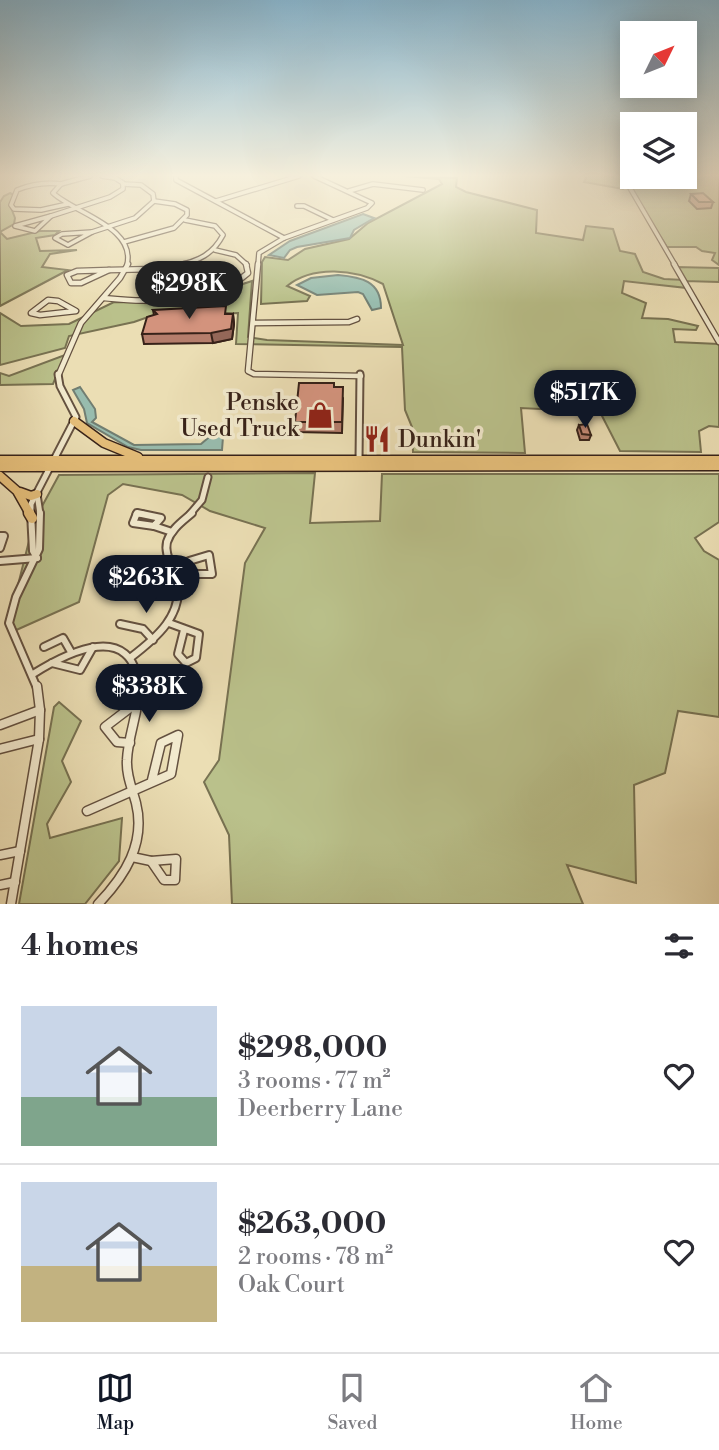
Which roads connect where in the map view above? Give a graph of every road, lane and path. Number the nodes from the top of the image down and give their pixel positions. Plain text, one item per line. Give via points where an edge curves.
1 (42, 218) edge
2 (49, 218) edge
3 (92, 218) edge
4 (134, 218) edge
5 (248, 218) edge
6 (330, 218) edge
7 (338, 218) edge
8 (647, 218) edge
9 (185, 220) joint
10 (334, 220) junction
11 (108, 228) junction
12 (92, 232) junction
13 (284, 238) junction
14 (124, 242) junction
15 (215, 250) junction
16 (109, 270) junction
17 (126, 270) junction
18 (104, 298) junction
19 (76, 311) junction
20 (90, 312) junction
21 (357, 319) dead end
22 (253, 323) junction
23 (719, 342) edge
24 (73, 425) junction
25 (0, 460) edge
26 (155, 460) junction
27 (359, 460) junction
28 (719, 460) edge
29 (51, 464) junction
30 (0, 467) edge
31 (719, 467) edge
32 (204, 468) junction
33 (223, 468) junction
34 (0, 476) edge
35 (208, 477) junction
36 (17, 491) junction
37 (37, 494) junction
38 (32, 518) junction
39 (154, 526) dead end
40 (172, 532) junction
41 (0, 537) edge
42 (0, 548) edge
43 (37, 558) junction
44 (0, 561) edge
45 (172, 570) junction
46 (192, 574) dead end
47 (147, 575) dead end
48 (177, 579) junction
49 (4, 623) edge
50 (169, 623) junction
51 (120, 624) dead end
52 (184, 631) junction
53 (153, 640) junction
54 (44, 647) dead end
55 (93, 647) junction
56 (71, 652) junction
57 (130, 658) junction
58 (51, 663) junction
59 (33, 674) junction
60 (139, 701) junction
61 (40, 710) junction
62 (0, 725) edge
63 (39, 739) junction
64 (130, 743) junction
65 (0, 749) edge
66 (152, 780) junction
67 (132, 791) junction
68 (87, 811) dead end
69 (20, 851) junction
70 (0, 855) edge
71 (132, 857) junction
72 (151, 861) dead end
73 (15, 882) junction
74 (0, 885) edge
75 (108, 899) edge
76 (11, 904) edge
77 (98, 904) edge

1 - 2 street via 15,226 35,231
3 - 11 street
4 - 11 street
5 - 13 street
6 - 10 street
7 - 10 street
8 - 23 street
9 - 14 street via 161,233
9 - 15 street via 220,230 221,243
10 - 13 street
11 - 12 street
11 - 14 street
12 - 12 street via 62,234 55,238 68,245
13 - 22 street via 257,255
14 - 17 street via 129,252
15 - 17 street via 181,265
15 - 18 street via 246,262 248,273 241,281 196,297
16 - 16 street via 77,271 67,275 71,283 79,284
16 - 17 street
17 - 18 street
18 - 20 street
19 - 19 street via 53,300 43,302 32,313
19 - 20 street
20 - 24 street via 57,378 74,407
21 - 22 street
22 - 27 street via 250,372 351,372 362,376
24 - 26 highway via 119,450
24 - 29 street
25 - 29 highway
26 - 27 highway
26 - 29 highway
27 - 28 highway
29 - 30 highway
29 - 32 highway
29 - 37 street
31 - 33 highway
32 - 33 highway
32 - 35 street
33 - 35 street
34 - 36 highway
35 - 40 street via 201,502
36 - 37 highway
36 - 38 highway
37 - 38 street via 31,504
37 - 43 street
38 - 43 street
39 - 40 street
40 - 45 street via 166,554
41 - 42 street via 4,536
43 - 44 street
43 - 49 street
45 - 47 street
45 - 48 street
46 - 48 street
48 - 50 street via 177,602
49 - 59 street
50 - 52 street
50 - 53 street
51 - 53 street via 143,629
52 - 52 street via 199,634 195,658 186,663 178,654
53 - 57 street
54 - 56 street via 64,638
55 - 56 street
55 - 57 street via 114,648
55 - 58 street via 80,670
56 - 58 street
57 - 60 street via 138,673
58 - 59 street
59 - 61 street
60 - 64 street
60 - 64 street via 105,727 117,741
61 - 62 street
61 - 63 street
63 - 65 street
63 - 69 street
64 - 67 street via 127,770
66 - 66 street via 160,743 178,735 171,774
66 - 67 street
67 - 68 street
67 - 71 street via 140,828
69 - 70 street
69 - 73 street
71 - 72 street
71 - 75 street
73 - 74 street
73 - 76 street
75 - 77 street

